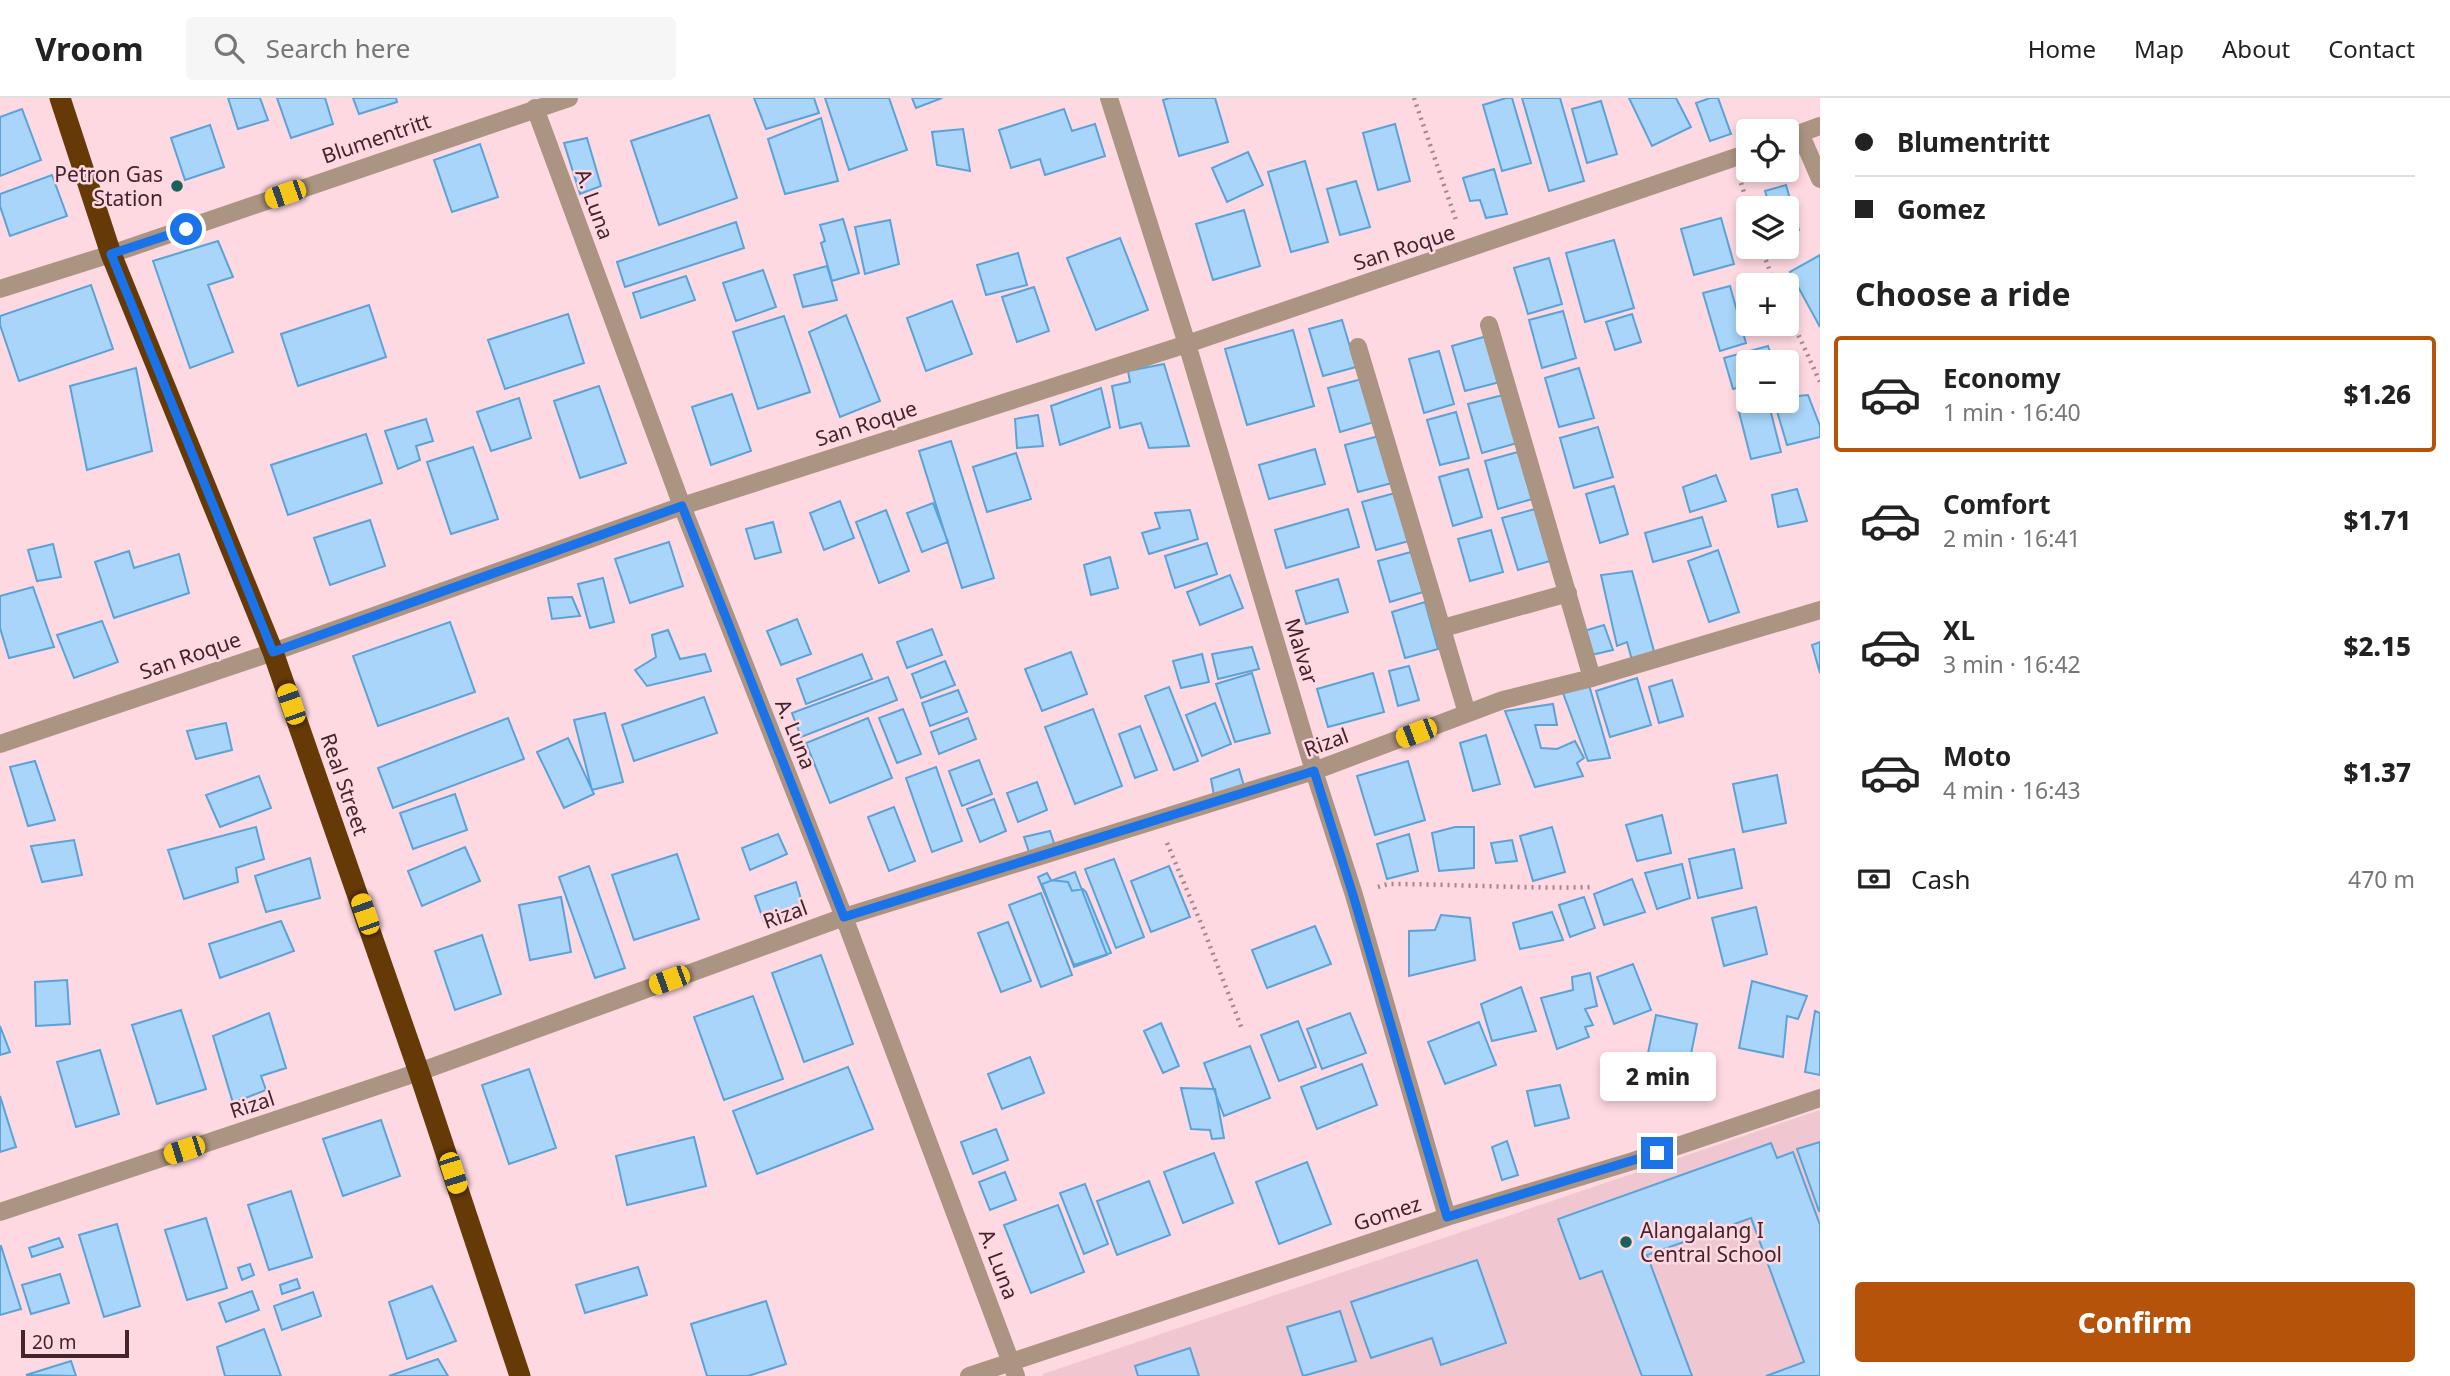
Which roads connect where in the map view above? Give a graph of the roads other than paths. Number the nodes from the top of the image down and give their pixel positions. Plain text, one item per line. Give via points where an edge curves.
1 (60, 98) edge
2 (569, 98) edge
3 (1109, 98) edge
4 (535, 108) junction
5 (1820, 126) edge
6 (1799, 134) edge
7 (1799, 146) edge
8 (1736, 157) edge
9 (1820, 179) edge
10 (111, 254) junction
11 (0, 289) edge
12 (1489, 325) dead end
13 (1187, 344) junction
14 (1358, 346) dead end
15 (682, 506) junction
16 (1568, 593) junction
17 (1820, 610) edge
18 (1443, 628) junction
19 (273, 652) junction
20 (1592, 678) junction
21 (1467, 713) junction
22 (0, 744) edge
23 (1314, 771) junction
24 (844, 917) junction
25 (419, 1072) junction
26 (1820, 1098) edge
27 (0, 1212) edge
28 (1447, 1217) junction
29 (1014, 1369) edge
30 (520, 1376) edge
31 (969, 1376) edge

1 - 10 highway, Real Street
2 - 4 street, Blumentritt
3 - 13 street, Malvar
4 - 10 street, Blumentritt
4 - 15 street, A. Luna
5 - 6 street
7 - 9 street
8 - 13 street, San Roque
10 - 11 street, Blumentritt
10 - 19 highway, Real Street
12 - 16 street
13 - 15 street, San Roque
13 - 23 street, Malvar
14 - 18 street
15 - 19 street, San Roque
15 - 24 street, A. Luna
16 - 18 street
16 - 20 street
17 - 20 street, Rizal
18 - 21 street
19 - 22 street, San Roque
19 - 25 highway, Real Street
20 - 21 street, Rizal
21 - 23 street, Rizal
23 - 24 street, Rizal
23 - 28 street, Malvar
24 - 25 street, Rizal
24 - 29 street, A. Luna
25 - 27 street, Rizal
25 - 30 highway, Real Street
26 - 28 street, Gomez
28 - 29 street, Gomez
29 - 31 street, Gomez

